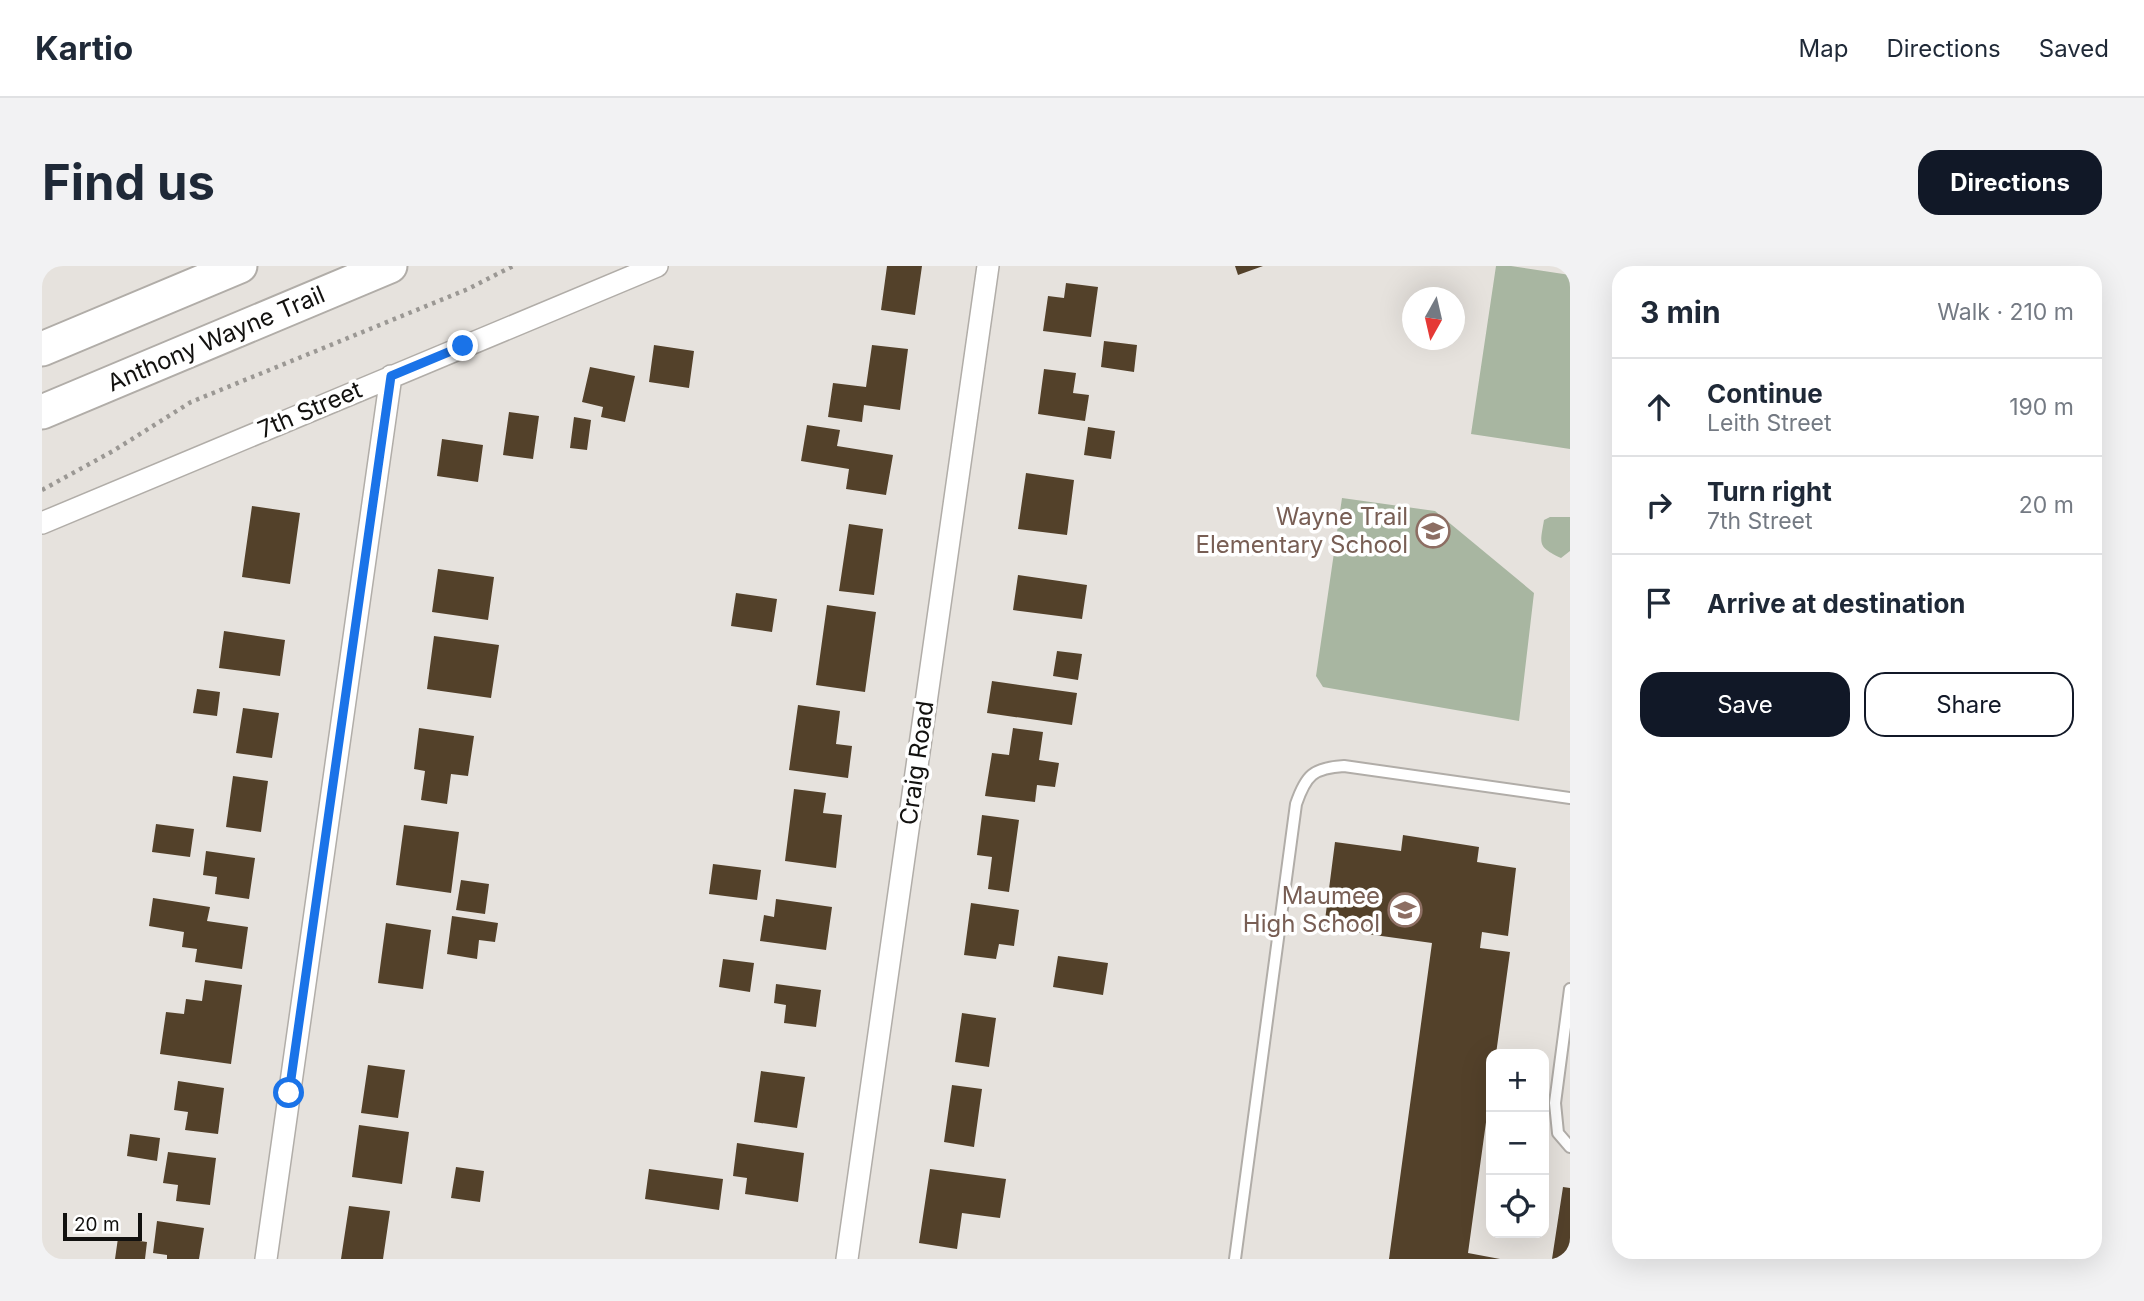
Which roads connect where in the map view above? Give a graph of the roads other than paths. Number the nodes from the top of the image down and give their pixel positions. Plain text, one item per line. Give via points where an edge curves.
1 (240, 266) edge
2 (390, 266) edge
3 (657, 266) edge
4 (988, 266) edge
5 (42, 349) edge
6 (391, 376) junction
7 (42, 412) edge
8 (42, 523) edge
9 (1570, 798) edge
10 (1570, 989) edge
11 (1570, 1147) edge
12 (266, 1259) edge
13 (847, 1259) edge
14 (1235, 1259) edge

1 - 5 highway
2 - 7 highway, Anthony Wayne Trail
3 - 6 street, 7th Street
4 - 13 street, Craig Road
6 - 8 street, 7th Street
6 - 12 street
9 - 14 lane via 1344,766 1313,772 1302,787 1296,804
10 - 11 lane via 1555,1102 1558,1133

